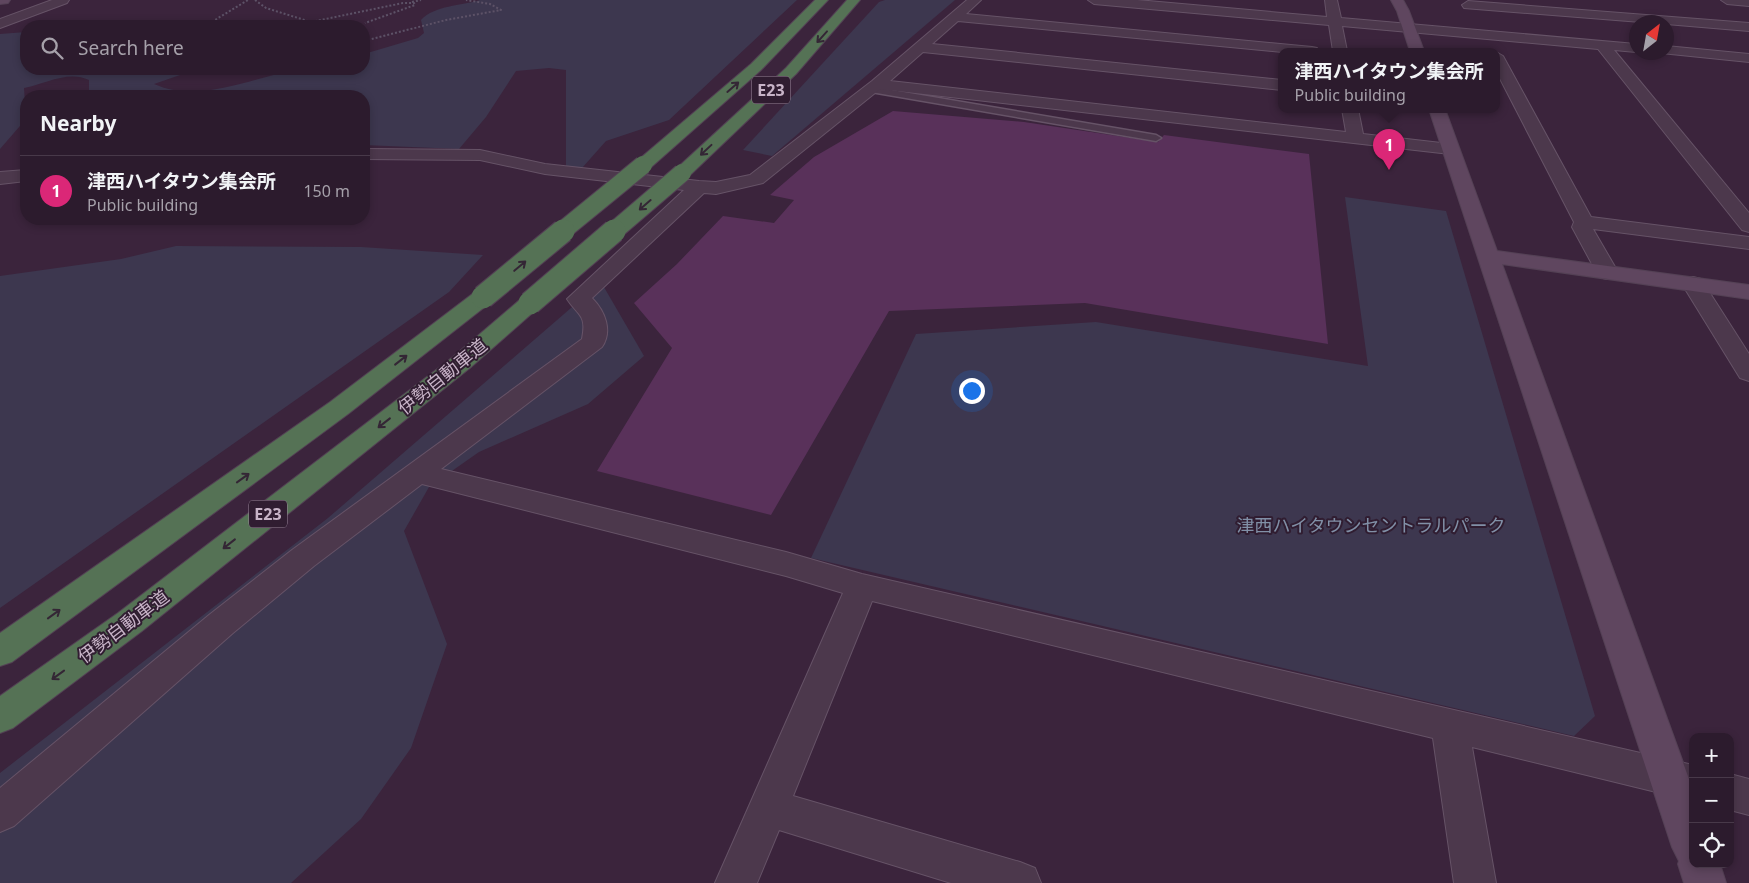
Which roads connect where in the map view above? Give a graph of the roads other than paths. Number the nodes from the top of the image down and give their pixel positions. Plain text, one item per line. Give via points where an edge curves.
1 (0, 0) edge
2 (4, 0) edge
3 (63, 0) edge
4 (822, 0) edge
5 (854, 0) edge
6 (975, 0) edge
7 (1094, 0) edge
8 (1331, 0) edge
9 (1397, 0) edge
10 (1727, 0) edge
11 (1466, 2) edge
12 (1749, 2) edge
13 (956, 17) junction
14 (1335, 21) junction
15 (0, 24) edge
16 (1749, 27) edge
17 (1409, 28) junction
18 (1486, 34) junction
19 (1602, 45) junction
20 (1629, 47) edge
21 (920, 48) junction
22 (1281, 48) edge
23 (1340, 48) edge
24 (1416, 48) edge
25 (1493, 48) edge
26 (1674, 51) edge
27 (1726, 56) junction
28 (1749, 58) edge
29 (1500, 64) edge
30 (1743, 72) dead end
31 (1278, 85) edge
32 (872, 86) junction
33 (1351, 113) edge
34 (1438, 113) edge
35 (1156, 138) dead end
36 (1355, 138) junction
37 (1450, 148) junction
38 (370, 154) edge
39 (20, 176) edge
40 (0, 178) edge
41 (691, 180) junction
42 (1584, 222) junction
43 (1749, 226) edge
44 (1749, 243) edge
45 (1488, 256) junction
46 (1607, 272) junction
47 (1693, 284) junction
48 (1749, 292) edge
49 (1740, 347) edge
50 (1749, 373) edge
51 (417, 473) junction
52 (862, 586) junction
53 (0, 652) edge
54 (0, 717) edge
55 (1450, 726) junction
56 (1681, 780) edge
57 (1734, 793) edge
58 (1749, 797) edge
59 (768, 808) junction
60 (0, 813) edge
61 (1689, 825) edge
62 (1700, 868) edge
63 (736, 883) edge
64 (1020, 883) edge
65 (1475, 883) edge
66 (1705, 883) edge

1 - 2 street
3 - 15 street
53 -> 4 highway, 伊勢自動車道 / E23, bridge via 339,408 483,297 756,67
5 -> 41 highway, 伊勢自動車道 / E23
6 - 13 street
7 - 14 street
8 - 14 street
9 - 17 street
10 - 12 street
11 - 16 street
11 - 18 street
13 - 21 street
13 - 22 street
14 - 17 street
14 - 23 street
17 - 18 street
17 - 24 street
18 - 19 street
18 - 25 street
19 - 20 street
19 - 43 street
21 - 31 street
21 - 32 street
26 - 27 street
27 - 28 street
27 - 30 street
29 - 42 street
32 - 35 lane
32 - 36 street
32 - 41 street via 756,179 716,188
33 - 36 street
34 - 37 street
36 - 37 street
37 - 45 street
38 - 41 street via 480,155 545,169
39 - 40 street
41 - 51 street via 578,299 586,303 595,319 597,329 593,342
41 -> 54 highway, 伊勢自動車道 / E23, bridge via 530,303 462,362 145,610
42 - 44 street
42 - 46 street via 1582,227
45 - 46 street
45 - 56 street
46 - 47 street
47 - 48 street
47 - 49 street
49 - 50 street
51 - 52 street via 786,564
51 - 60 street via 221,624
52 - 55 street
52 - 59 street
55 - 56 street
55 - 65 street
56 - 61 street
57 - 58 street
59 - 63 street
59 - 64 street
62 - 66 street

